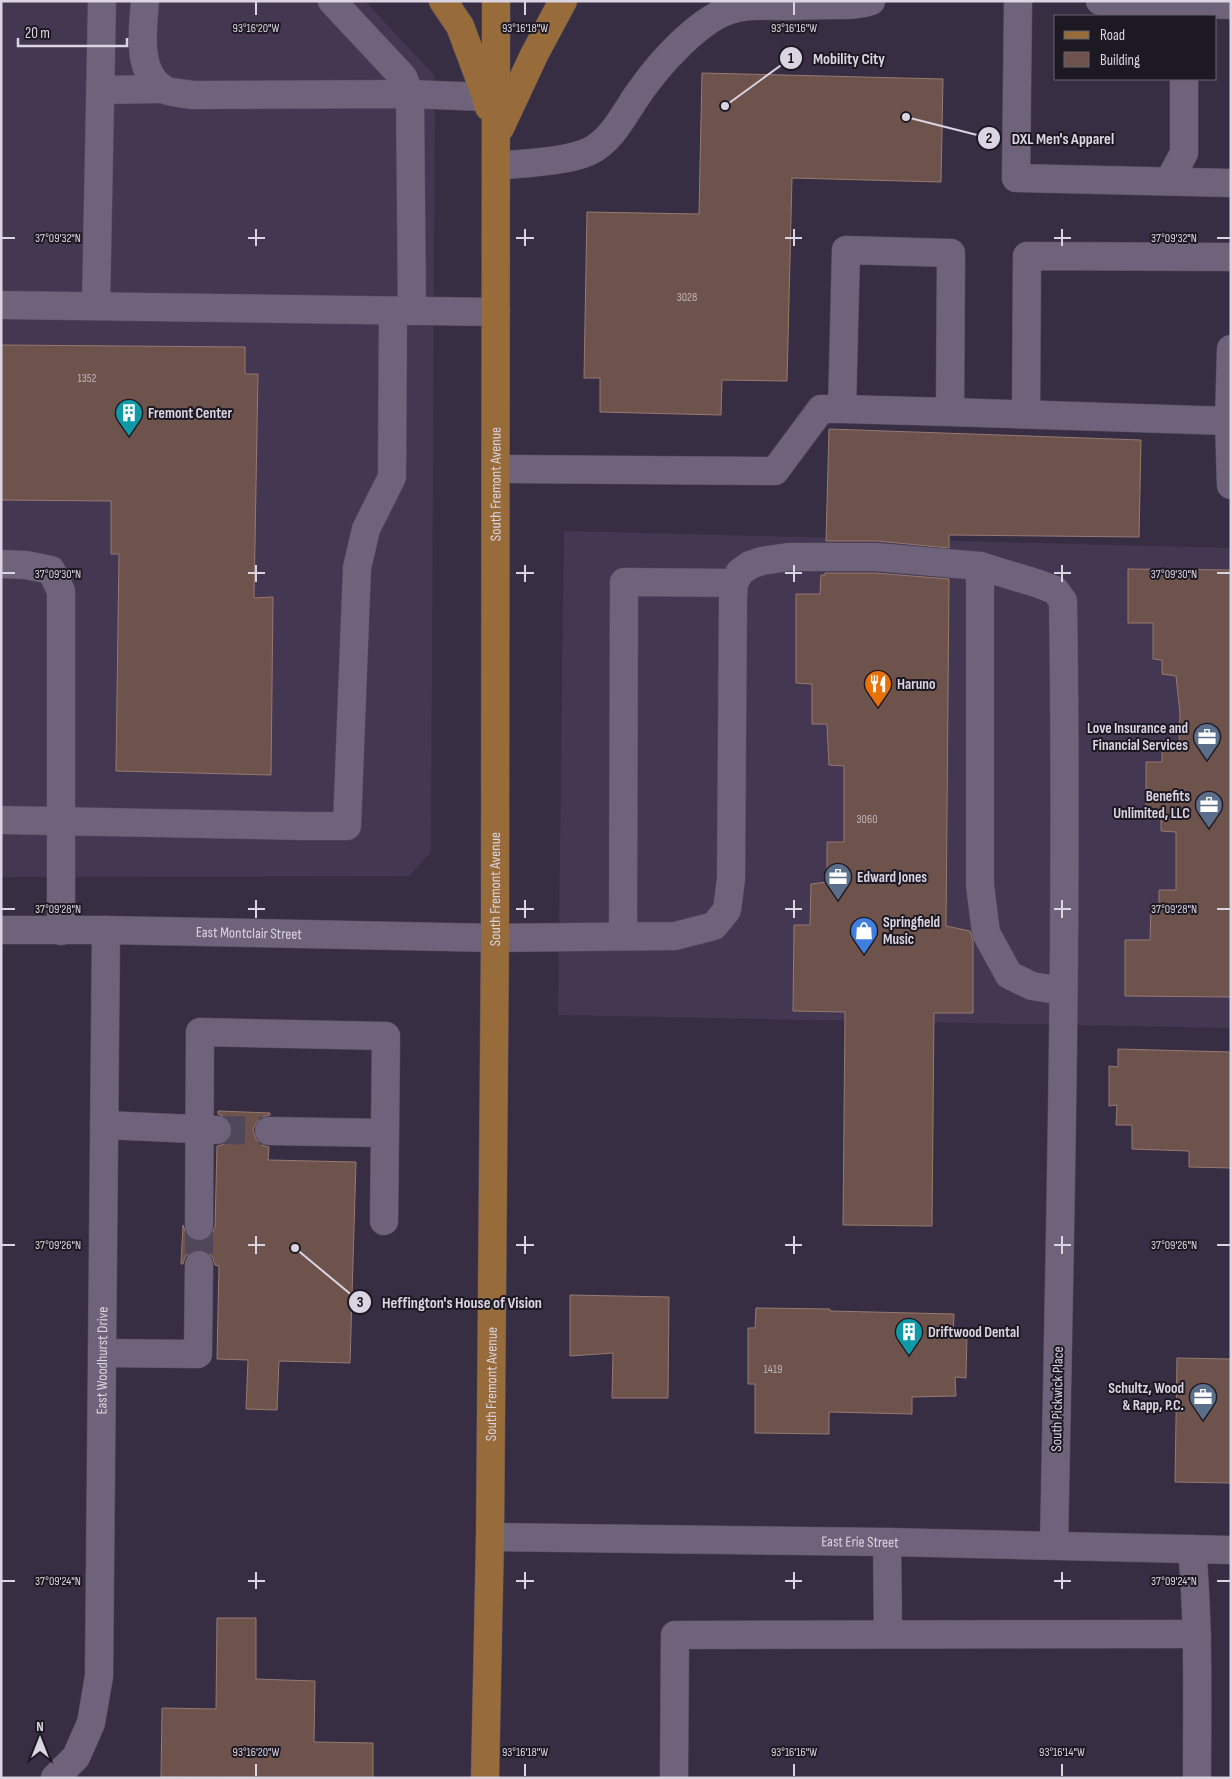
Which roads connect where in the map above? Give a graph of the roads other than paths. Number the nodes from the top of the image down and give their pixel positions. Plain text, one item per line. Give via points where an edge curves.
1 (102, 1) edge
2 (145, 1) edge
3 (332, 1) edge
4 (443, 1) edge
5 (496, 1) edge
6 (563, 1) edge
7 (871, 1) edge
8 (1018, 1) edge
9 (1100, 1) edge
10 (1231, 5) edge
11 (1184, 10) edge
12 (1184, 80) edge
13 (162, 89) junction
14 (101, 90) junction
15 (410, 94) junction
16 (485, 97) junction
17 (497, 134) junction
18 (497, 166) junction
19 (1169, 181) junction
20 (1231, 183) edge
21 (1231, 258) edge
22 (1, 305) edge
23 (96, 306) junction
24 (403, 311) junction
25 (496, 312) junction
26 (1231, 349) edge
27 (842, 409) junction
28 (950, 412) junction
29 (1026, 414) junction
30 (1229, 421) junction
31 (496, 469) junction
32 (1231, 485) edge
33 (1, 564) edge
34 (980, 566) junction
35 (734, 583) junction
36 (1, 820) edge
37 (62, 821) junction
38 (1, 930) edge
39 (106, 930) junction
40 (60, 931) junction
41 (623, 936) junction
42 (495, 938) junction
43 (1063, 991) junction
44 (104, 1125) junction
45 (208, 1130) junction
46 (270, 1131) tunnel mouth
47 (385, 1133) junction
48 (384, 1221) dead end
49 (199, 1226) tunnel mouth
50 (199, 1265) tunnel mouth
51 (102, 1352) junction
52 (490, 1537) junction
53 (887, 1542) junction
54 (1054, 1545) junction
55 (1192, 1549) junction
56 (1231, 1550) edge
57 (888, 1634) junction
58 (1197, 1634) junction
59 (55, 1778) edge
60 (485, 1778) edge
61 (674, 1778) edge
62 (1197, 1778) edge

1 - 14 street
2 - 13 street via 142,44 148,73
3 - 15 street via 403,77
4 - 16 main road via 460,26
5 - 17 main road, South Fremont Avenue
6 - 17 main road
7 - 18 street via 841,5 748,6 728,10 698,29 664,61 606,140 572,157
8 - 19 street via 1016,178
9 - 11 street
10 - 11 street
12 - 19 street via 1184,153
13 - 14 street
13 - 15 street via 192,95
14 - 23 street
15 - 16 street
15 - 24 street
16 - 17 main road
17 - 18 main road, South Fremont Avenue
18 - 25 main road, South Fremont Avenue
19 - 20 street
21 - 29 street via 1027,256
22 - 23 street
23 - 24 street
24 - 25 street
24 - 37 street via 392,477 366,530 358,568 347,826
25 - 31 main road, South Fremont Avenue
26 - 30 street
27 - 28 street
27 - 28 street via 846,250 950,253
27 - 31 street via 821,409 775,471
28 - 29 street
29 - 30 street
30 - 32 street
31 - 42 main road, South Fremont Avenue
33 - 37 street via 26,564 51,570 60,591
34 - 35 street, South Pickwick Place via 876,557 788,557 750,565 740,572
34 - 43 street via 980,885 986,933 1008,976 1032,986
34 - 43 street, South Pickwick Place via 1055,590 1063,601
35 - 41 street, East Montclair Street via 731,879 726,910 714,926 675,936
35 - 41 street via 624,582
36 - 37 street
37 - 40 street
38 - 40 street, East Montclair Street
39 - 40 street, East Montclair Street
39 - 42 street, East Montclair Street
39 - 44 street, East Woodhurst Drive
41 - 42 street, East Montclair Street
42 - 52 main road, South Fremont Avenue
43 - 54 street, South Pickwick Place
44 - 45 street
44 - 51 street, East Woodhurst Drive
45 - 47 street via 200,1032 386,1036
45 - 49 street
46 - 47 street
47 - 48 street
50 - 51 street via 198,1354
51 - 59 street, East Woodhurst Drive via 99,1676 91,1723 76,1757
52 - 53 street, East Erie Street
52 - 60 main road, South Fremont Avenue
53 - 54 street, East Erie Street
53 - 57 street
54 - 55 street, East Erie Street
55 - 56 street, East Erie Street
55 - 58 street
57 - 58 street
57 - 61 street via 675,1635
58 - 62 street

